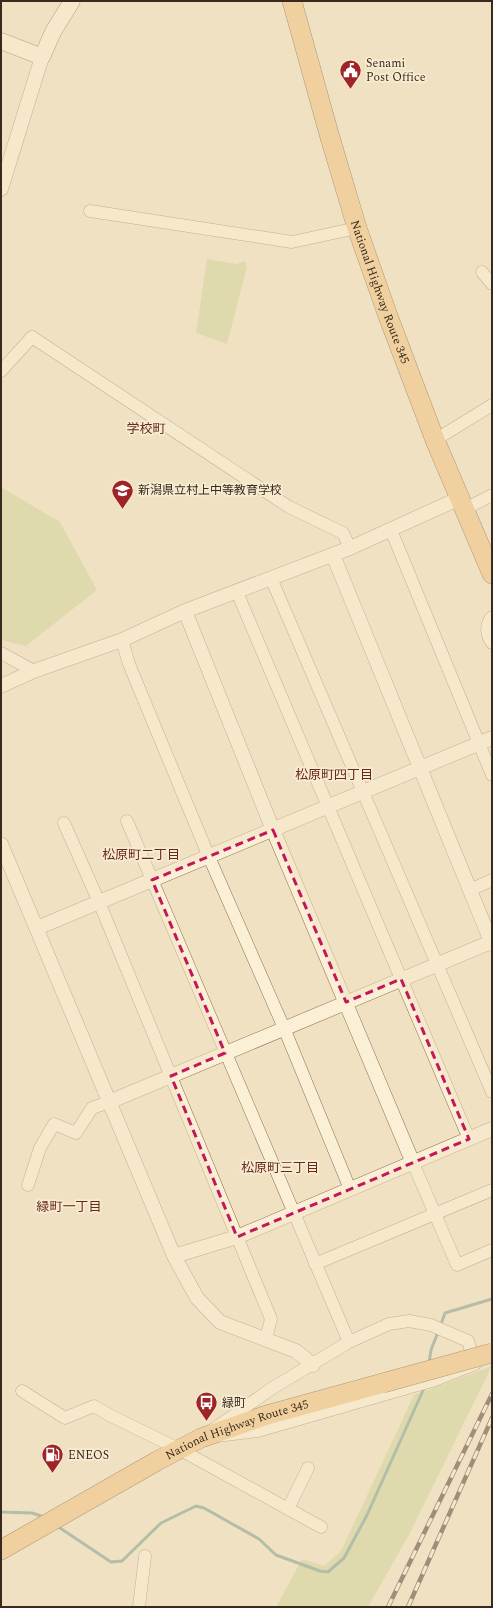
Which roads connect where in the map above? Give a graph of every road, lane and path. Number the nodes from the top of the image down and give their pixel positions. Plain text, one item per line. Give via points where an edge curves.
1 (72, 1) edge
2 (292, 1) edge
3 (1, 41) edge
4 (42, 57) junction
5 (1, 189) edge
6 (90, 210) dead end
7 (357, 228) junction
8 (482, 272) dead end
9 (492, 284) edge
10 (1, 371) edge
11 (492, 405) edge
12 (435, 440) junction
13 (492, 495) edge
14 (463, 503) junction
15 (391, 530) junction
16 (350, 548) junction
17 (332, 555) junction
18 (492, 574) edge
19 (271, 578) junction
20 (237, 592) junction
21 (185, 611) junction
22 (492, 617) edge
23 (122, 640) junction
24 (492, 643) edge
25 (1, 653) edge
26 (34, 671) junction
27 (1, 686) edge
28 (492, 738) edge
29 (478, 744) junction
30 (421, 768) junction
31 (492, 775) edge
32 (363, 792) junction
33 (328, 807) junction
34 (127, 821) dead end
35 (64, 823) dead end
36 (273, 830) junction
37 (1, 844) edge
38 (209, 857) junction
39 (152, 880) junction
40 (492, 880) edge
41 (470, 890) junction
42 (99, 902) junction
43 (37, 928) junction
44 (491, 943) edge
45 (437, 964) junction
46 (401, 979) junction
47 (346, 1002) junction
48 (284, 1028) junction
49 (225, 1053) junction
50 (170, 1076) junction
51 (492, 1092) edge
52 (109, 1102) junction
53 (492, 1129) edge
54 (469, 1139) junction
55 (414, 1162) junction
56 (28, 1185) dead end
57 (350, 1189) junction
58 (492, 1190) edge
59 (293, 1212) junction
60 (435, 1214) junction
61 (237, 1237) junction
62 (492, 1250) edge
63 (174, 1256) junction
64 (315, 1264) junction
65 (266, 1339) junction
66 (349, 1342) junction
67 (492, 1353) edge
68 (313, 1365) junction
69 (22, 1391) dead end
70 (201, 1438) junction
71 (179, 1449) junction
72 (308, 1468) dead end
73 (288, 1509) junction
74 (321, 1527) dead end
75 (1, 1550) edge
76 (145, 1556) dead end
77 (139, 1607) edge

1 - 4 main road via 53,32
2 - 7 highway, National Highway Route 345 via 328,134
3 - 4 main road
4 - 5 street
6 - 7 street via 292,242
7 - 12 highway, National Highway Route 345
8 - 9 street
10 - 16 street via 32,337 289,507 343,533
11 - 12 street
12 - 14 highway, National Highway Route 345
13 - 14 street
14 - 15 street
14 - 18 highway, National Highway Route 345
15 - 16 street
15 - 29 street
16 - 17 street
17 - 19 street
17 - 30 street
19 - 20 street
19 - 32 street
20 - 21 street
20 - 33 street
21 - 23 street
21 - 36 street
22 - 24 street via 487,624
23 - 26 street
23 - 38 street via 129,664
25 - 26 street
26 - 27 street
28 - 29 street
29 - 30 street
29 - 31 street
30 - 32 street
30 - 41 street
32 - 33 street
32 - 45 street
33 - 36 street
33 - 46 street
34 - 39 street
35 - 42 street
36 - 38 street
36 - 47 street
37 - 43 street
38 - 39 street
38 - 48 street
39 - 42 street
39 - 49 street
40 - 41 street
41 - 44 street
42 - 43 street
42 - 50 street
43 - 52 street
44 - 45 street
45 - 46 street
45 - 51 street
46 - 47 street
46 - 54 street
47 - 48 street
47 - 55 street
48 - 49 street
48 - 57 street
49 - 50 street
49 - 59 street
50 - 52 street
50 - 61 street
52 - 56 street via 92,1108 76,1133 54,1124 40,1148
52 - 63 street
53 - 54 street
54 - 55 street
55 - 57 street
55 - 60 street
57 - 59 street
58 - 60 street
59 - 61 street
59 - 64 street
60 - 62 street via 457,1265
60 - 64 street
61 - 63 street
61 - 65 street via 271,1319
63 - 65 street via 197,1298 220,1322
64 - 66 street
65 - 68 street via 296,1351
66 - 68 street
66 - 70 street via 389,1324 408,1321 432,1325 468,1340 475,1364 435,1380 258,1432
67 - 70 highway, National Highway Route 345, bridge via 267,1414
68 - 70 street
69 - 71 street via 65,1418 94,1406
70 - 71 highway, National Highway Route 345
71 - 73 street
71 - 75 highway, National Highway Route 345
72 - 73 street
73 - 74 street
76 - 77 street

